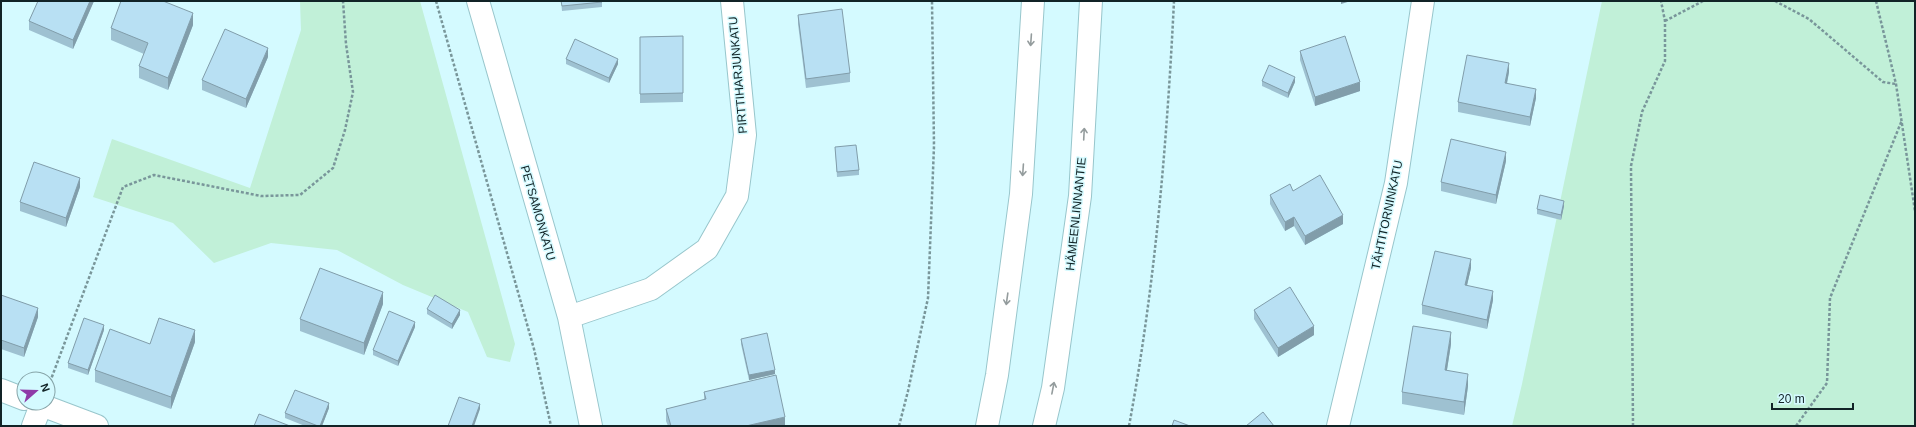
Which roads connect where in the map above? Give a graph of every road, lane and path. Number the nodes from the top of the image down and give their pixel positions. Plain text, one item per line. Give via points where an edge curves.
1 (343, 1) edge
2 (436, 1) edge
3 (478, 1) edge
4 (732, 1) edge
5 (932, 1) edge
6 (1033, 1) edge
7 (1091, 1) edge
8 (1174, 1) edge
9 (1423, 1) edge
10 (1662, 1) edge
11 (1703, 1) edge
12 (1775, 1) edge
13 (1876, 1) edge
14 (1665, 21) junction
15 (1896, 84) junction
16 (1902, 120) junction
17 (1915, 211) edge
18 (569, 317) junction
19 (48, 371) edge
20 (1, 390) edge
21 (16, 393) edge
22 (56, 407) edge
23 (36, 411) edge
24 (34, 426) edge
25 (97, 426) edge
26 (551, 426) edge
27 (591, 426) edge
28 (899, 426) edge
29 (987, 426) edge
30 (1044, 426) edge
31 (1129, 426) edge
32 (1338, 426) edge
33 (1633, 426) edge
34 (1796, 426) edge

1 - 19 path via 353,92 333,168 300,195 261,196 154,174 123,187
2 - 26 path via 534,349
3 - 18 street, PETSAMONKATU
4 - 18 street, PIRTTIHARJUNKATU via 745,135 737,196 707,249 651,289
5 - 28 path via 934,146 928,298
6 -> 29 street via 1021,194 997,374
30 -> 7 street, HÄMEENLINNANTIE via 1053,388 1080,196
8 - 31 path via 1157,227
9 - 32 street, TÄHTITORNINKATU via 1396,183
10 - 14 path
11 - 14 path
12 - 15 path via 1809,19 1883,82
13 - 15 path
14 - 33 path via 1665,61 1642,112 1631,166
15 - 16 path
16 - 17 path
16 - 34 path via 1830,298 1827,383
18 - 27 street, PETSAMONKATU
20 - 21 street
22 - 25 street
23 - 24 street

